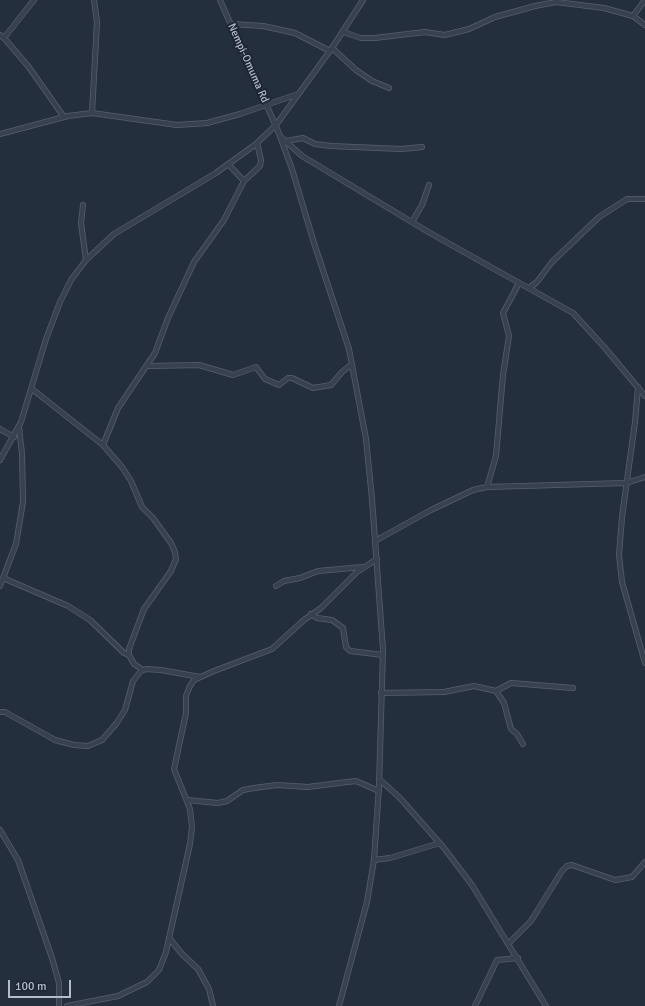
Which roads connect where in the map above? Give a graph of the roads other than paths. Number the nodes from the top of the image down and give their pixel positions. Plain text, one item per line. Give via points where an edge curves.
1 (34, 0) edge
2 (94, 0) edge
3 (220, 0) edge
4 (363, 0) edge
5 (645, 0) edge
6 (633, 16) junction
7 (231, 24) junction
8 (645, 25) edge
9 (342, 32) junction
10 (2, 37) edge
11 (331, 49) junction
12 (389, 88) dead end
13 (298, 93) junction
14 (266, 104) junction
15 (92, 113) junction
16 (64, 117) junction
17 (276, 125) junction
18 (0, 134) edge
19 (280, 136) junction
20 (286, 141) junction
21 (257, 143) junction
22 (422, 147) dead end
23 (228, 164) junction
24 (244, 182) junction
25 (429, 185) dead end
26 (645, 199) edge
27 (83, 205) dead end
28 (412, 222) junction
29 (86, 260) junction
30 (519, 283) junction
31 (529, 288) junction
32 (352, 364) junction
33 (148, 366) junction
34 (638, 387) junction
35 (32, 389) junction
36 (645, 396) edge
37 (19, 426) junction
38 (0, 429) edge
39 (14, 437) junction
40 (103, 445) junction
41 (0, 460) edge
42 (645, 477) edge
43 (626, 483) junction
44 (487, 487) junction
45 (375, 541) junction
46 (377, 559) junction
47 (363, 567) junction
48 (3, 578) junction
49 (0, 586) edge
50 (276, 586) dead end
51 (312, 614) junction
52 (129, 654) junction
53 (383, 655) junction
54 (645, 663) edge
55 (134, 664) junction
56 (143, 670) junction
57 (136, 676) junction
58 (200, 678) junction
59 (573, 688) dead end
60 (496, 691) junction
61 (381, 693) junction
62 (0, 712) edge
63 (523, 744) dead end
64 (379, 779) junction
65 (379, 791) junction
66 (187, 800) junction
67 (0, 830) edge
68 (440, 843) junction
69 (374, 860) junction
70 (645, 862) edge
71 (169, 938) junction
72 (509, 943) junction
73 (518, 958) junction
74 (59, 1006) edge
75 (67, 1006) edge
76 (213, 1006) edge
77 (339, 1006) edge
78 (475, 1006) edge
79 (546, 1006) edge

1 - 10 street
2 - 15 street via 97,22
3 - 7 street, Nempi-Omuma Rd
4 - 9 street
5 - 6 street
6 - 8 street
6 - 9 street via 604,8 556,2 495,17 468,29 445,35 425,32 361,38
7 - 11 street via 263,26 295,33
7 - 14 street, Nempi-Omuma Rd
9 - 11 street
10 - 16 street via 28,66
11 - 12 street via 366,78
11 - 13 street
13 - 14 street
13 - 17 street
14 - 15 street via 207,123 177,126
14 - 17 street, Nempi-Omuma Rd
15 - 16 street
16 - 18 street
17 - 19 street, Nempi-Omuma Rd
17 - 21 street
19 - 20 street
19 - 32 street, Nempi-Omuma Rd via 338,312
20 - 22 street via 303,138 315,144 331,146 401,149
20 - 28 street via 302,156
21 - 23 street
21 - 24 street via 260,166
23 - 24 street
23 - 29 street via 114,234
24 - 33 street via 224,220 194,262
25 - 28 street
26 - 31 street via 627,199 599,217
27 - 29 street via 81,224
28 - 30 street
29 - 35 street via 60,302
30 - 31 street
30 - 44 street via 503,313 509,336 496,456
31 - 34 street via 573,313
32 - 33 street via 331,385 313,388 292,378 279,385 265,380 256,367 233,374 199,365
32 - 45 street, Nempi-Omuma Rd via 366,439
33 - 40 street via 118,408
34 - 36 street
34 - 43 street
35 - 37 street
35 - 40 street
37 - 39 street
37 - 48 street via 23,462 23,502 16,544
38 - 39 street
39 - 41 street
40 - 52 street via 131,481 142,507 171,543 176,559 171,571 144,609
42 - 43 street
43 - 44 street
43 - 54 street via 619,546 622,582
44 - 45 street via 473,490 431,510
45 - 46 street, Nempi-Omuma Rd
46 - 47 street
46 - 53 street, Nempi-Omuma Rd
47 - 50 street via 318,571 284,581
47 - 51 street
48 - 49 street
48 - 52 street via 68,606 90,620 124,653
51 - 53 street via 317,618 332,620 343,628 346,647 350,651
51 - 58 street via 272,649
52 - 55 street
53 - 61 street, Nempi-Omuma Rd
55 - 56 street
55 - 57 street
56 - 57 street
56 - 58 street via 177,672
57 - 62 street via 116,724 102,740 88,746 55,740 5,712
58 - 66 street via 190,686 186,696 186,713 174,769
59 - 60 street via 511,683
60 - 61 street via 474,686 444,692
60 - 63 street via 504,703 511,729
61 - 64 street, Nempi-Omuma Rd
64 - 65 street, Nempi-Omuma Rd
64 - 68 street via 400,798
65 - 66 street via 356,781 308,787 254,788 243,790 227,801 218,803
65 - 69 street, Nempi-Omuma Rd
66 - 71 street via 192,827 190,844
67 - 74 street via 18,860 52,958 59,983
68 - 69 street via 390,858
68 - 72 street via 472,885
69 - 77 street, Nempi-Omuma Rd via 367,902
70 - 72 street via 632,877 615,880 572,864 567,866 531,921
71 - 75 street via 159,970 147,982 118,996
71 - 76 street via 198,969 209,989
72 - 73 street
73 - 78 street via 497,960
73 - 79 street

